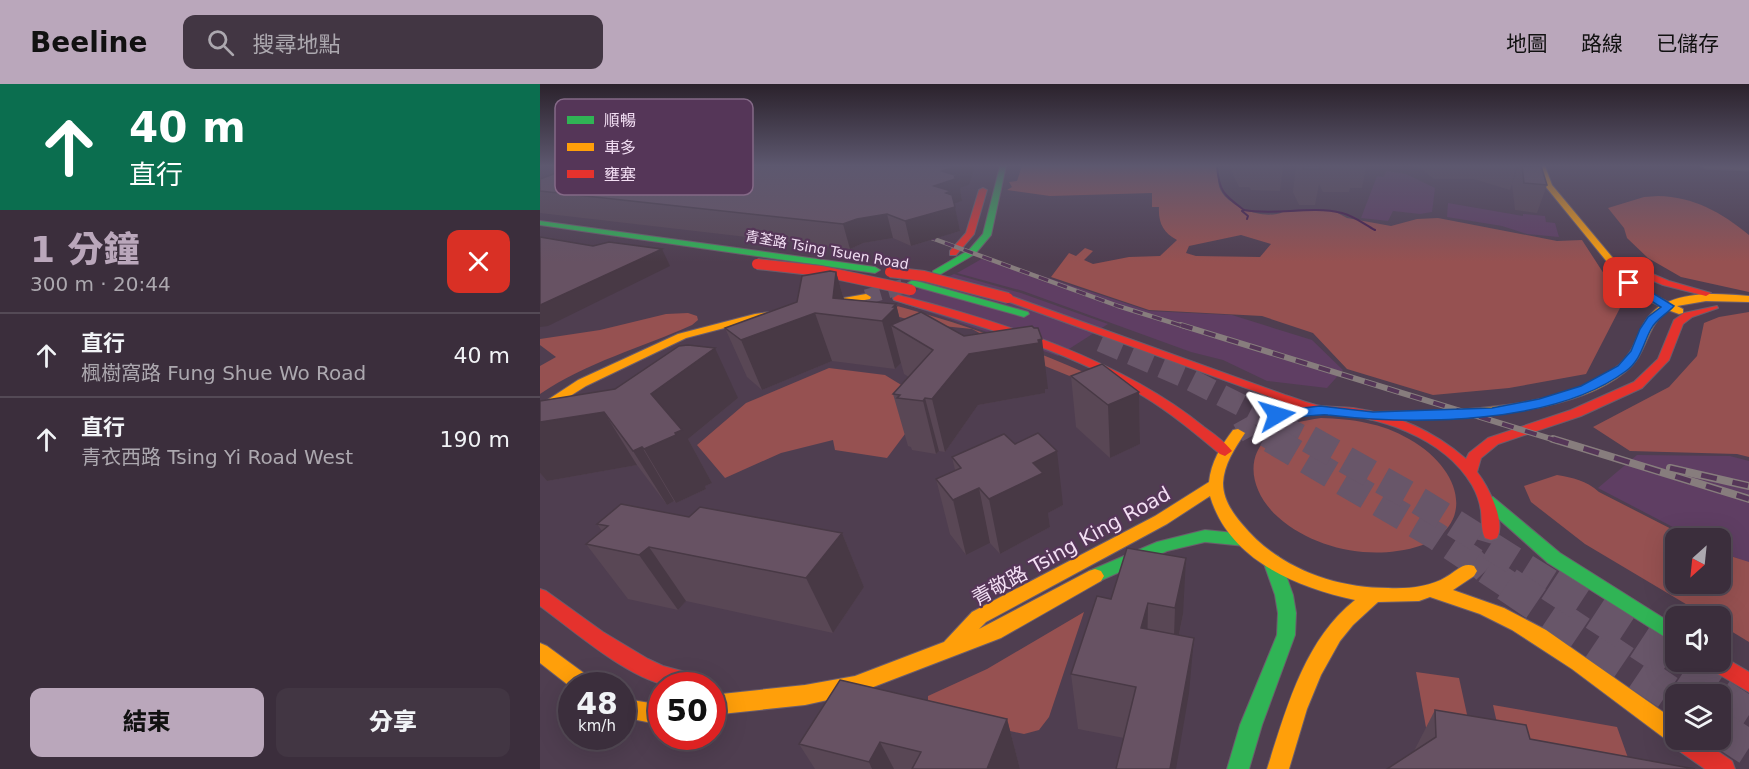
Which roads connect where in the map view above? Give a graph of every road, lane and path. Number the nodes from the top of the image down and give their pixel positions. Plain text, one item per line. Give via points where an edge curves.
1 (980, 198) edge
2 (995, 198) edge
3 (1561, 198) edge
4 (1570, 198) edge
5 (990, 216) junction
6 (540, 223) edge
7 (973, 224) junction
8 (540, 231) edge
9 (757, 264) junction
10 (841, 267) junction
11 (1627, 271) junction
12 (863, 295) tunnel mouth
13 (1749, 299) edge
14 (1672, 305) junction
15 (1692, 313) junction
16 (1645, 329) junction
17 (1101, 341) tunnel mouth
18 (1088, 350) tunnel mouth
19 (1320, 410) junction
20 (540, 411) edge
21 (1277, 415) tunnel mouth
22 (1373, 416) junction
23 (1238, 433) tunnel mouth
24 (1225, 451) junction
25 (1470, 472) junction
26 (1215, 485) junction
27 (1488, 501) junction
28 (1491, 534) tunnel mouth
29 (1245, 540) junction
30 (1272, 561) junction
31 (1468, 571) tunnel mouth
32 (1429, 590) junction
33 (1374, 595) junction
34 (540, 596) edge
35 (1665, 629) edge
36 (950, 647) junction
37 (540, 652) edge
38 (566, 672) edge
39 (656, 672) edge
40 (1731, 672) edge
41 (1749, 683) edge
42 (726, 702) edge
43 (1665, 726) edge
44 (1697, 750) edge
45 (1238, 769) edge
46 (1278, 769) edge
47 (1724, 769) edge

1 - 7 main road
2 - 5 main road
3 - 11 main road
4 - 11 main road
5 - 7 main road
5 - 7 main road via 987,235 977,248 930,271 961,246
6 - 10 main road, 青荃路 Tsing Tsuen Road
8 - 9 main road, 青荃路 Tsing Tsuen Road
9 - 18 main road, 青荃路 Tsing Tsuen Road, bridge via 911,290 1008,319
9 - 24 main road, bridge via 956,314 1044,346 1106,373 1178,413
10 - 17 main road, 青荃路 Tsing Tsuen Road via 960,294
10 - 19 main road, bridge via 924,276 983,291 1081,322 1255,391
11 - 13 main road via 1688,289
11 - 14 main road
11 - 16 main road
12 - 20 main road via 697,331 582,383
13 - 14 main road via 1704,299
13 - 15 main road
14 - 15 main road
14 - 16 main road via 1656,314
15 - 25 main road via 1678,322 1663,360 1638,385 1576,413 1493,441 1474,456
16 - 22 main road via 1637,352 1623,368 1602,382 1559,399 1492,412
19 - 21 main road
19 - 22 main road
22 - 25 main road via 1423,435 1452,453
23 - 24 main road
24 - 26 main road
25 - 27 main road
26 - 29 main road via 1227,516
26 - 36 main road, 青敬路 Tsing King Road via 1161,520 979,618
27 - 28 main road
27 - 35 main road via 1554,558
29 - 30 main road
29 - 36 main road, 青敬路 Tsing King Road via 1205,536 1163,546 1103,572 994,632
30 - 33 main road via 1318,584
30 - 45 main road via 1284,595 1286,635
31 - 32 main road
32 - 33 main road
32 - 43 main road via 1518,623
33 - 46 main road via 1345,619 1328,645 1311,676
34 - 39 main road via 621,653
36 - 42 main road, 青敬路 Tsing King Road via 855,685 805,695
37 - 38 main road
40 - 41 main road
44 - 47 main road

